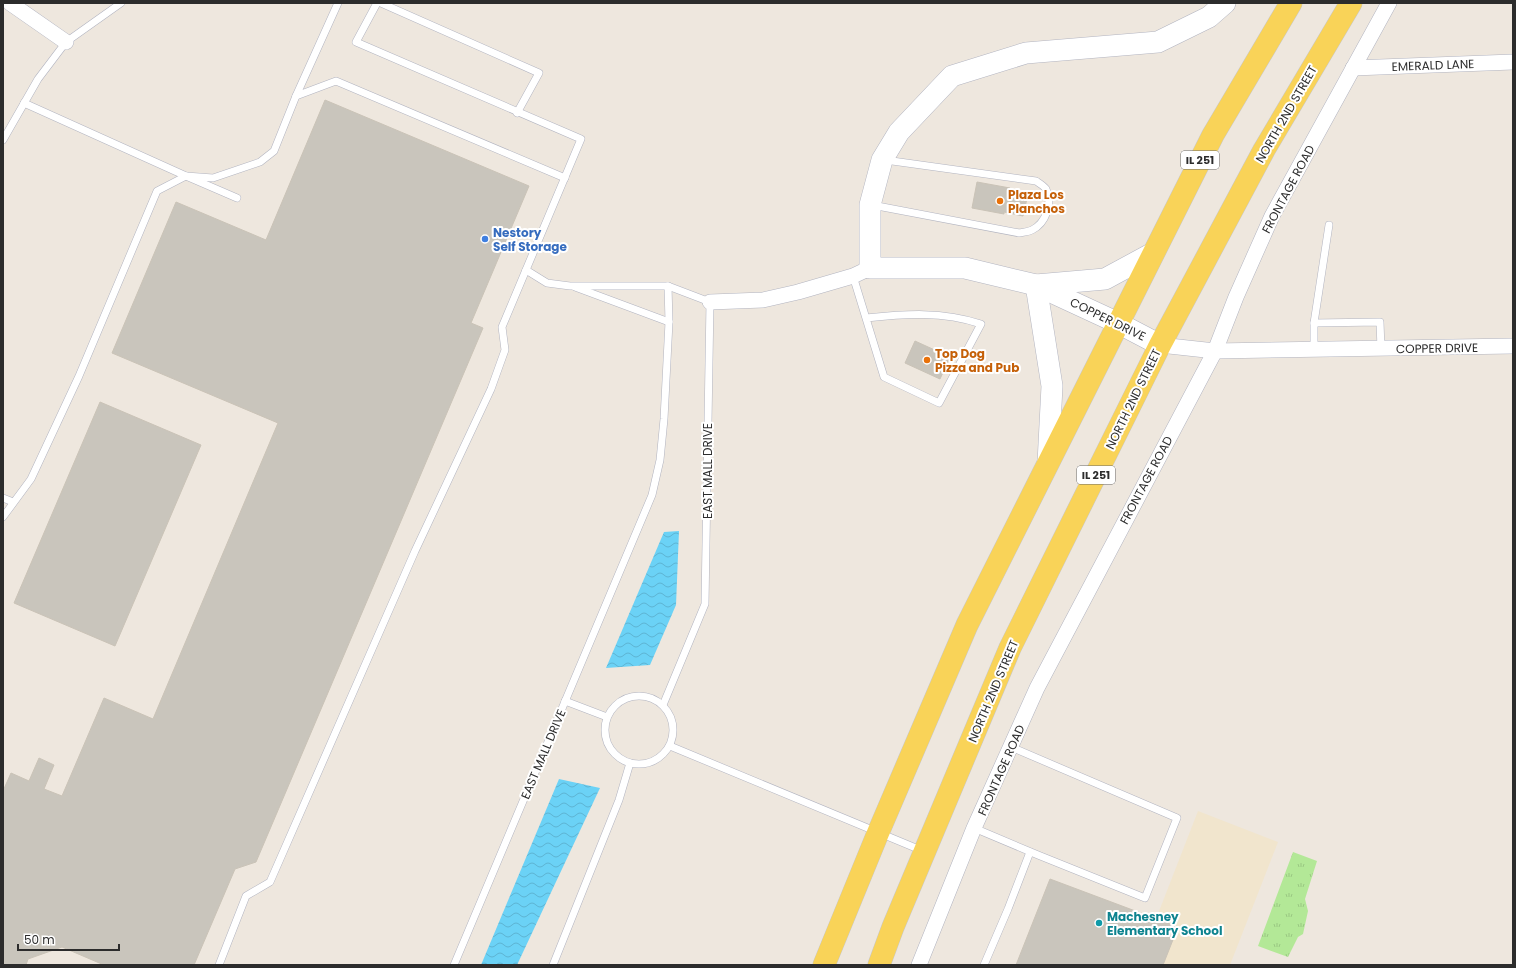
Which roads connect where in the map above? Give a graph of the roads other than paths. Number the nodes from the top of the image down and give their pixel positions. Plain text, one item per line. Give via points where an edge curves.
1 (10, 3) edge
2 (121, 3) edge
3 (338, 3) edge
4 (377, 3) edge
5 (381, 3) edge
6 (1225, 3) edge
7 (1291, 3) edge
8 (1351, 3) edge
9 (1388, 3) edge
10 (66, 42) junction
11 (1513, 62) edge
12 (1353, 68) junction
13 (296, 96) junction
14 (24, 103) junction
15 (517, 113) junction
16 (3, 140) edge
17 (882, 160) junction
18 (186, 176) junction
19 (565, 178) junction
20 (237, 198) dead end
21 (870, 205) junction
22 (1329, 225) dead end
23 (1153, 253) junction
24 (526, 270) junction
25 (861, 272) junction
26 (570, 286) junction
27 (668, 286) junction
28 (1036, 286) junction
29 (710, 302) junction
30 (866, 318) junction
31 (669, 322) junction
32 (1118, 323) junction
33 (1314, 323) junction
34 (1160, 344) junction
35 (1513, 346) edge
36 (1381, 349) junction
37 (1314, 350) junction
38 (1215, 351) junction
39 (1048, 463) junction
40 (3, 498) edge
41 (13, 502) junction
42 (3, 517) edge
43 (565, 701) junction
44 (663, 705) junction
45 (607, 717) junction
46 (670, 746) junction
47 (1011, 747) junction
48 (630, 763) junction
49 (974, 828) junction
50 (878, 833) junction
51 (924, 852) junction
52 (1030, 852) junction
53 (220, 965) edge
54 (454, 965) edge
55 (553, 965) edge
56 (824, 965) edge
57 (879, 965) edge
58 (919, 965) edge
59 (984, 965) edge

1 - 10 street
2 - 10 lane
3 - 13 lane
4 - 15 lane via 356,42
5 - 15 lane via 538,73
6 - 17 street via 1209,17 1158,42 1026,53 952,76 899,132
7 - 23 main road, IL 251 via 1213,135
8 - 34 main road, NORTH 2ND STREET / IL 251 via 1264,150
9 - 12 street, FRONTAGE ROAD
10 - 14 lane via 38,79
11 - 12 street, EMERALD LANE
12 - 38 street, FRONTAGE ROAD via 1272,216
13 - 18 lane via 274,151 260,162 213,178
13 - 19 lane via 336,81
14 - 16 lane
14 - 18 lane
15 - 19 lane via 581,139
17 - 21 street
17 - 21 lane via 1036,181 1045,188 1049,200 1046,214 1040,225 1031,231 1019,233
18 - 20 lane
18 - 41 lane via 157,191 79,376 30,479
19 - 24 lane
21 - 25 street
22 - 33 lane
23 - 28 street via 1105,279
23 - 32 main road, IL 251
24 - 26 lane via 547,283
24 - 53 lane via 502,327 505,350 491,389 415,551 270,882 246,896
25 - 28 street, COPPER DRIVE via 965,268
25 - 29 street, COPPER DRIVE via 763,300
25 - 30 lane
26 - 27 lane
26 - 31 lane
27 - 29 lane
27 - 31 lane, EAST MALL DRIVE
28 - 32 street, COPPER DRIVE
28 - 39 street via 1052,386
29 - 44 lane, EAST MALL DRIVE via 705,604
30 - 30 lane via 884,377 939,403 981,324 936,314 906,313
31 - 43 lane, EAST MALL DRIVE via 660,460 652,495
32 - 34 street, COPPER DRIVE
32 - 39 main road, IL 251
33 - 36 lane via 1380,322
33 - 37 lane
34 - 38 street, COPPER DRIVE
34 - 51 main road, NORTH 2ND STREET / IL 251 via 1010,648
35 - 36 street, COPPER DRIVE
36 - 37 street, COPPER DRIVE
37 - 38 street, COPPER DRIVE
38 - 47 street, FRONTAGE ROAD via 1060,642
39 - 50 main road, IL 251 via 967,624
40 - 41 lane
41 - 42 lane
43 - 45 lane
43 - 54 lane, EAST MALL DRIVE
44 - 45 lane via 654,699 632,696 613,707
44 - 46 lane via 674,725
45 - 48 lane via 606,740 619,758
46 - 48 lane via 663,756 653,762
46 - 50 lane
47 - 49 street, FRONTAGE ROAD
47 - 52 lane via 1177,818 1145,898
48 - 55 lane via 619,800
49 - 52 lane
49 - 58 street, FRONTAGE ROAD
50 - 51 lane
50 - 56 main road, IL 251
51 - 57 main road, NORTH 2ND STREET / IL 251
52 - 59 lane

